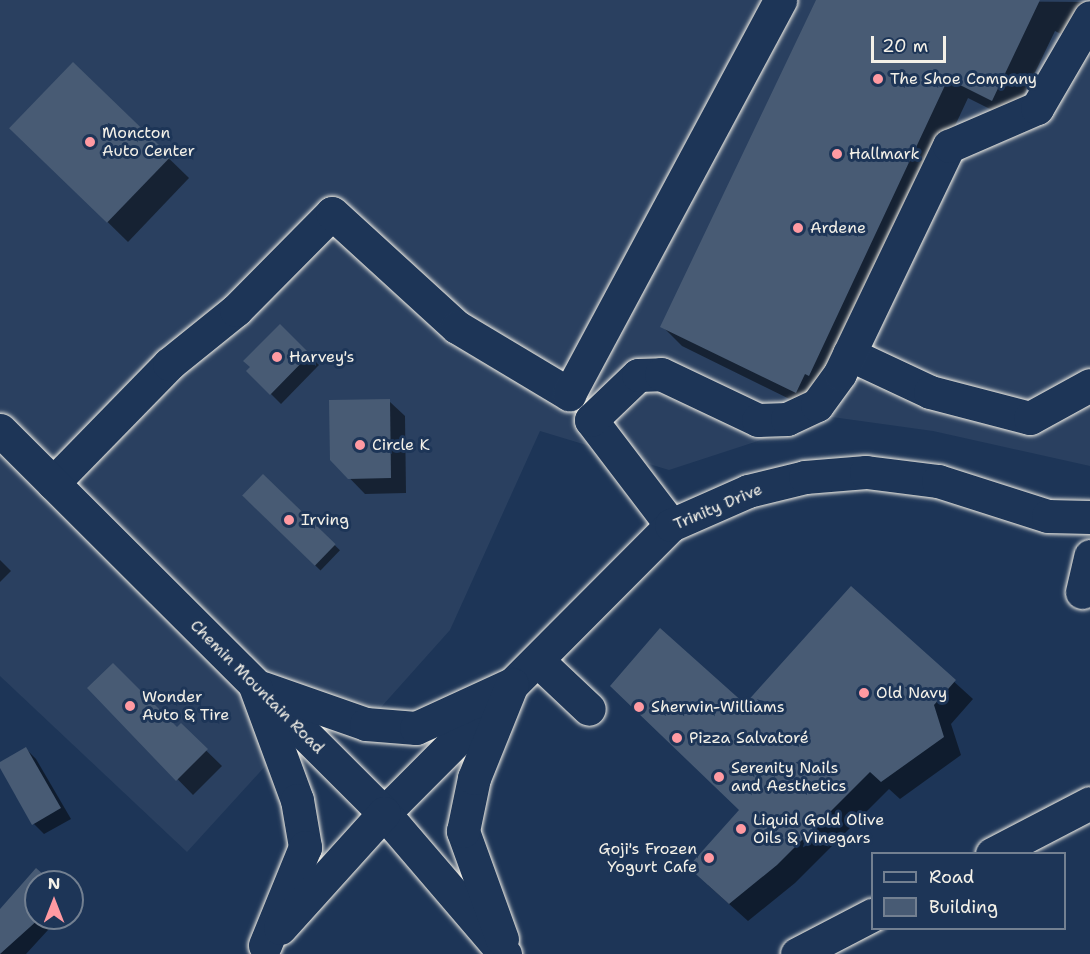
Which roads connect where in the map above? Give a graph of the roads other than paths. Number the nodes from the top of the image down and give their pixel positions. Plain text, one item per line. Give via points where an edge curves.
1 (780, 0) edge
2 (1087, 28) edge
3 (849, 354) junction
4 (1090, 385) edge
5 (569, 394) junction
6 (591, 420) junction
7 (0, 430) edge
8 (53, 483) junction
9 (1090, 516) edge
10 (671, 525) junction
11 (1090, 556) edge
12 (1082, 592) dead end
13 (537, 660) junction
14 (512, 684) junction
15 (255, 686) junction
16 (589, 709) dead end
17 (1090, 803) edge
18 (384, 813) junction
19 (996, 852) edge
20 (871, 916) edge
21 (261, 949) edge
22 (506, 954) edge
23 (797, 954) edge

1 - 5 main road
2 - 3 main road via 1037,108 949,146
3 - 4 main road via 930,392 1030,418
3 - 6 main road via 817,405 787,419 758,420 661,374 638,375
5 - 6 main road
5 - 8 main road via 457,327 332,213 236,310 169,364
6 - 10 main road
7 - 8 main road, Chemin Mountain Road
8 - 15 main road, Chemin Mountain Road
9 - 10 main road, Trinity Drive via 1048,516 938,481 866,472 805,477 748,491
10 - 13 main road, Trinity Drive
11 - 12 main road
13 - 14 main road, Trinity Drive
13 - 16 main road
14 - 15 main road via 416,728 366,724
14 - 18 main road, Trinity Drive
14 - 22 main road via 474,778 463,831
15 - 18 main road, Chemin Mountain Road
15 - 21 main road via 297,800 305,847
17 - 19 main road
18 - 21 main road, Trinity Drive
18 - 22 main road, Chemin Mountain Road
20 - 23 main road

